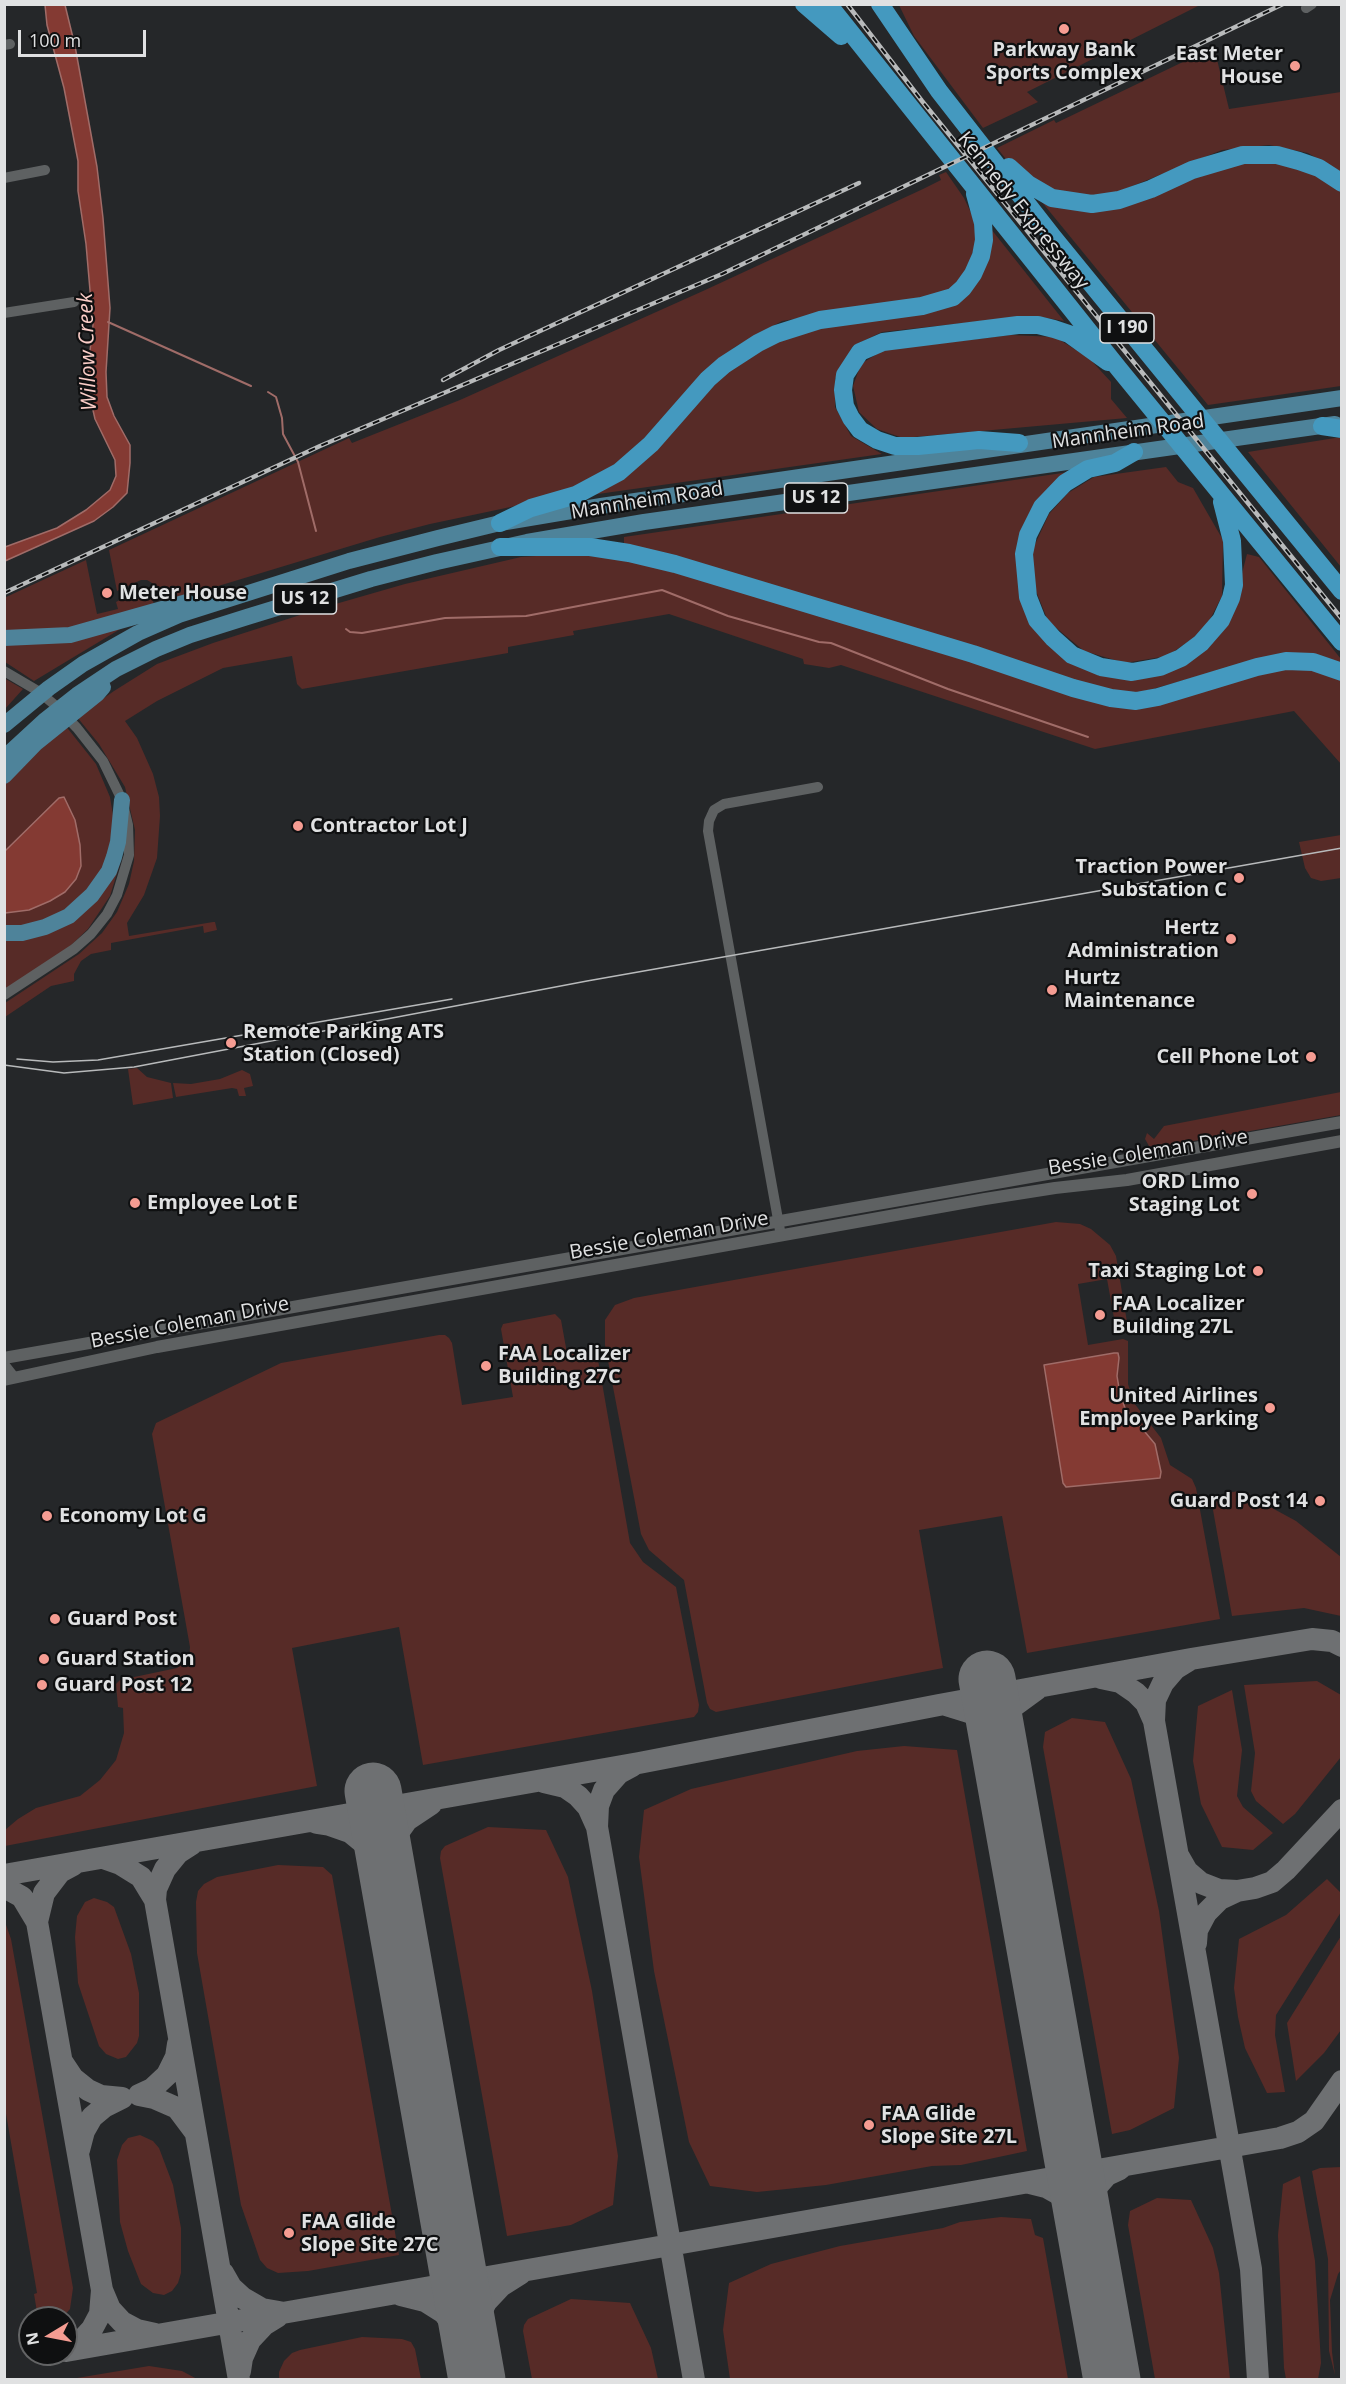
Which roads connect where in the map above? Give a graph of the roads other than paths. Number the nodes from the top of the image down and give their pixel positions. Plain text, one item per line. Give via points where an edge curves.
1 (804, 4) edge
2 (828, 4) edge
3 (880, 4) edge
4 (888, 4) edge
5 (894, 27) junction
6 (889, 80) junction
7 (978, 140) junction
8 (45, 170) dead end
9 (4, 178) edge
10 (1341, 183) edge
11 (973, 187) junction
12 (74, 302) dead end
13 (4, 313) edge
14 (1119, 369) junction
15 (1341, 398) edge
16 (1341, 423) edge
17 (1322, 426) junction
18 (1341, 429) edge
19 (1019, 443) junction
20 (1134, 452) junction
21 (1211, 482) junction
22 (1278, 514) junction
23 (500, 523) junction
24 (500, 547) junction
25 (1341, 578) edge
26 (1341, 591) edge
27 (226, 599) junction
28 (4, 638) edge
29 (1341, 642) edge
30 (116, 669) junction
31 (1341, 672) edge
32 (9, 673) edge
33 (4, 725) edge
34 (4, 758) edge
35 (4, 776) edge
36 (818, 787) dead end
37 (122, 800) junction
38 (4, 933) edge
39 (4, 995) edge
40 (1341, 1122) edge
41 (1341, 1140) edge
42 (779, 1221) junction
43 (782, 1236) junction
44 (4, 1358) edge
45 (4, 1364) edge
46 (10, 1379) edge

1 - 6 highway
2 - 6 highway, Kennedy Expressway / I 190
3 - 5 highway, Kennedy Expressway / I 190
4 - 5 highway
5 - 7 highway, Kennedy Expressway / I 190
6 - 11 highway, Kennedy Expressway / I 190
7 - 10 highway via 1028,184 1068,202 1119,200 1221,160 1258,153 1309,164
7 - 22 highway, Kennedy Expressway / I 190
8 - 9 street
11 - 14 highway, Kennedy Expressway / I 190
11 - 23 highway via 984,240 974,274 953,297 922,306 820,320 776,334 708,379 651,444 619,472 576,495 531,508
12 - 13 street
14 - 19 highway via 1069,334 1018,325 884,342 860,352 845,375 845,406 860,430 877,440 895,446 979,440
14 - 21 highway, Kennedy Expressway / I 190
15 - 19 main road, Mannheim Road / US 12
16 - 17 main road, Mannheim Road / US 12
17 - 18 highway
17 - 20 main road, Mannheim Road / US 12
19 - 23 main road, Mannheim Road / US 12
20 - 21 highway via 1115,463 1088,469 1065,483 1035,518 1024,554 1028,597 1037,620 1072,655 1101,668 1132,672 1160,667 1201,644 1221,620 1232,598 1234,555 1227,517
20 - 24 main road, Mannheim Road / US 12 via 633,524
21 - 29 highway, Kennedy Expressway / I 190
22 - 25 highway
22 - 26 highway, Kennedy Expressway / I 190
23 - 27 main road, Mannheim Road / US 12 via 349,561
24 - 30 main road, Mannheim Road / US 12 via 371,579 247,616 190,635
24 - 31 highway via 590,547 675,564 1111,698 1158,697 1286,662 1313,662
27 - 28 main road via 193,600 70,635
27 - 33 main road, Mannheim Road / US 12 via 179,615 112,647 48,688
30 - 34 main road, Mannheim Road / US 12 via 44,720
30 - 35 main road via 97,694 43,737
32 - 37 street via 56,706 93,748
36 - 42 street via 724,804 714,810 708,831
37 - 38 main road via 114,857 92,895 69,916 45,927
37 - 39 street via 129,855 107,914 74,949
40 - 42 street, Bessie Coleman Drive
41 - 43 street, Bessie Coleman Drive
42 - 43 street
42 - 44 street, Bessie Coleman Drive
43 - 46 street, Bessie Coleman Drive via 157,1347
45 - 46 street

